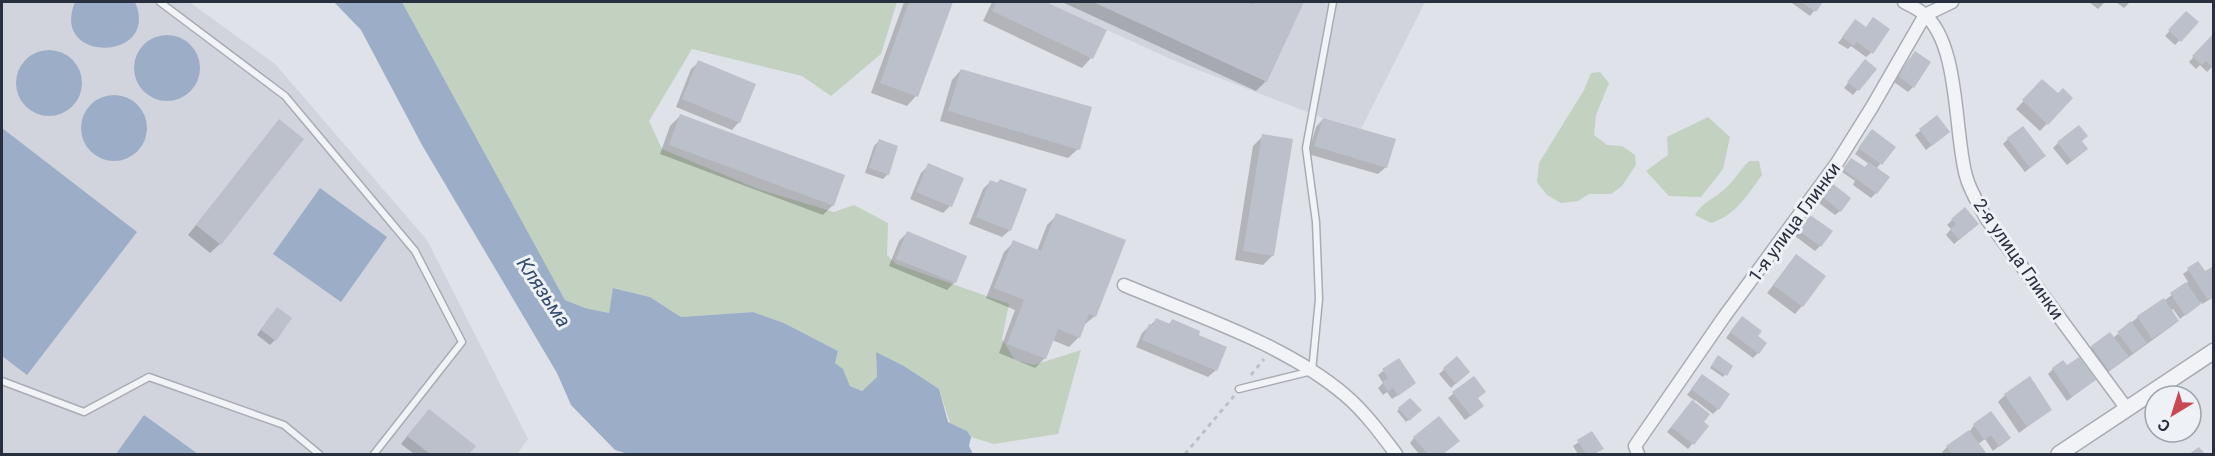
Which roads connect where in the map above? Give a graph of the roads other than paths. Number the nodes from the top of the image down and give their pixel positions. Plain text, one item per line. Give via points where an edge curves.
1 (160, 2) edge
2 (1333, 2) edge
3 (1904, 2) edge
4 (1952, 2) edge
5 (1925, 15) junction
6 (1124, 285) dead end
7 (2214, 351) edge
8 (1312, 371) junction
9 (2, 381) edge
10 (1239, 389) road end
11 (2127, 409) junction
12 (1636, 451) edge
13 (319, 454) edge
14 (374, 454) edge
15 (1396, 454) edge
16 (2059, 454) edge

1 - 14 lane via 285,96 415,251 462,342
2 - 8 lane via 1306,148 1316,222 1318,288
3 - 5 street, 2-я улица Глинки
4 - 5 street
5 - 11 street, 2-я улица Глинки via 1942,40 1950,66 1966,176 1973,194 1986,218
5 - 12 street, 1-я улица Глинки via 1837,163 1724,317
6 - 8 street via 1273,348
7 - 11 street
8 - 10 lane
8 - 15 street via 1346,396
9 - 13 lane via 84,412 149,377 284,425
11 - 16 street

